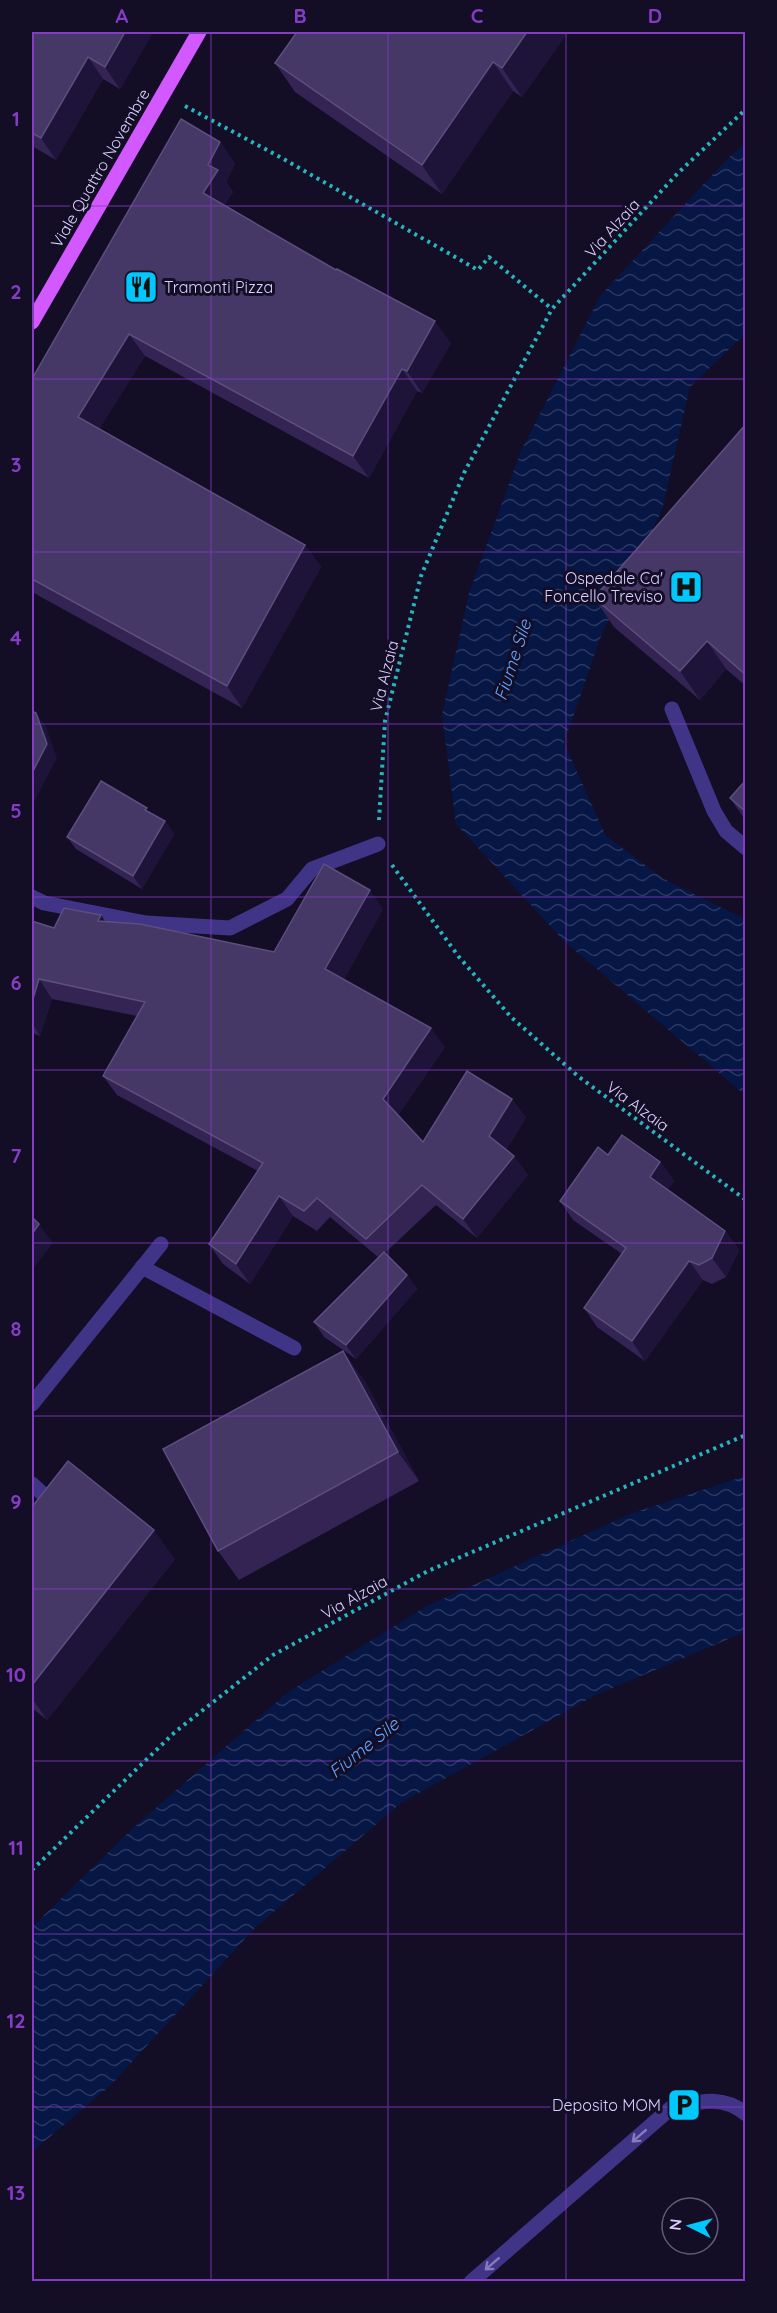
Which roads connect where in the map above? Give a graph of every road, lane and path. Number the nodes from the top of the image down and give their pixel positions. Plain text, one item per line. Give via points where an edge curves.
1 (199, 32) edge
2 (162, 94) junction
3 (746, 109) edge
4 (552, 309) junction
5 (32, 322) edge
6 (672, 709) dead end
7 (378, 844) junction
8 (746, 848) edge
9 (32, 897) edge
10 (746, 1200) edge
11 (161, 1244) dead end
12 (142, 1267) junction
13 (294, 1348) dead end
14 (32, 1404) edge
15 (746, 1435) edge
16 (32, 1484) edge
17 (44, 1495) edge
18 (32, 1870) edge
19 (746, 2114) edge
20 (471, 2282) edge

1 - 2 main road, Viale Quattro Novembre
2 - 4 path via 478,270 489,257
2 - 5 main road, Viale Quattro Novembre
3 - 4 path, Via Alzaia via 678,173
4 - 7 path, Via Alzaia via 464,473 421,576 385,721
6 - 8 street via 714,811 726,831
7 - 9 street via 312,869 287,899 230,928 147,923 44,903
7 - 10 path, Via Alzaia via 459,957 511,1017 579,1077
11 - 12 street
12 - 13 street
12 - 14 street
15 - 18 path, Via Alzaia via 428,1571 273,1655 175,1732
16 - 17 street
19 -> 20 street via 736,2106 706,2100 671,2108

